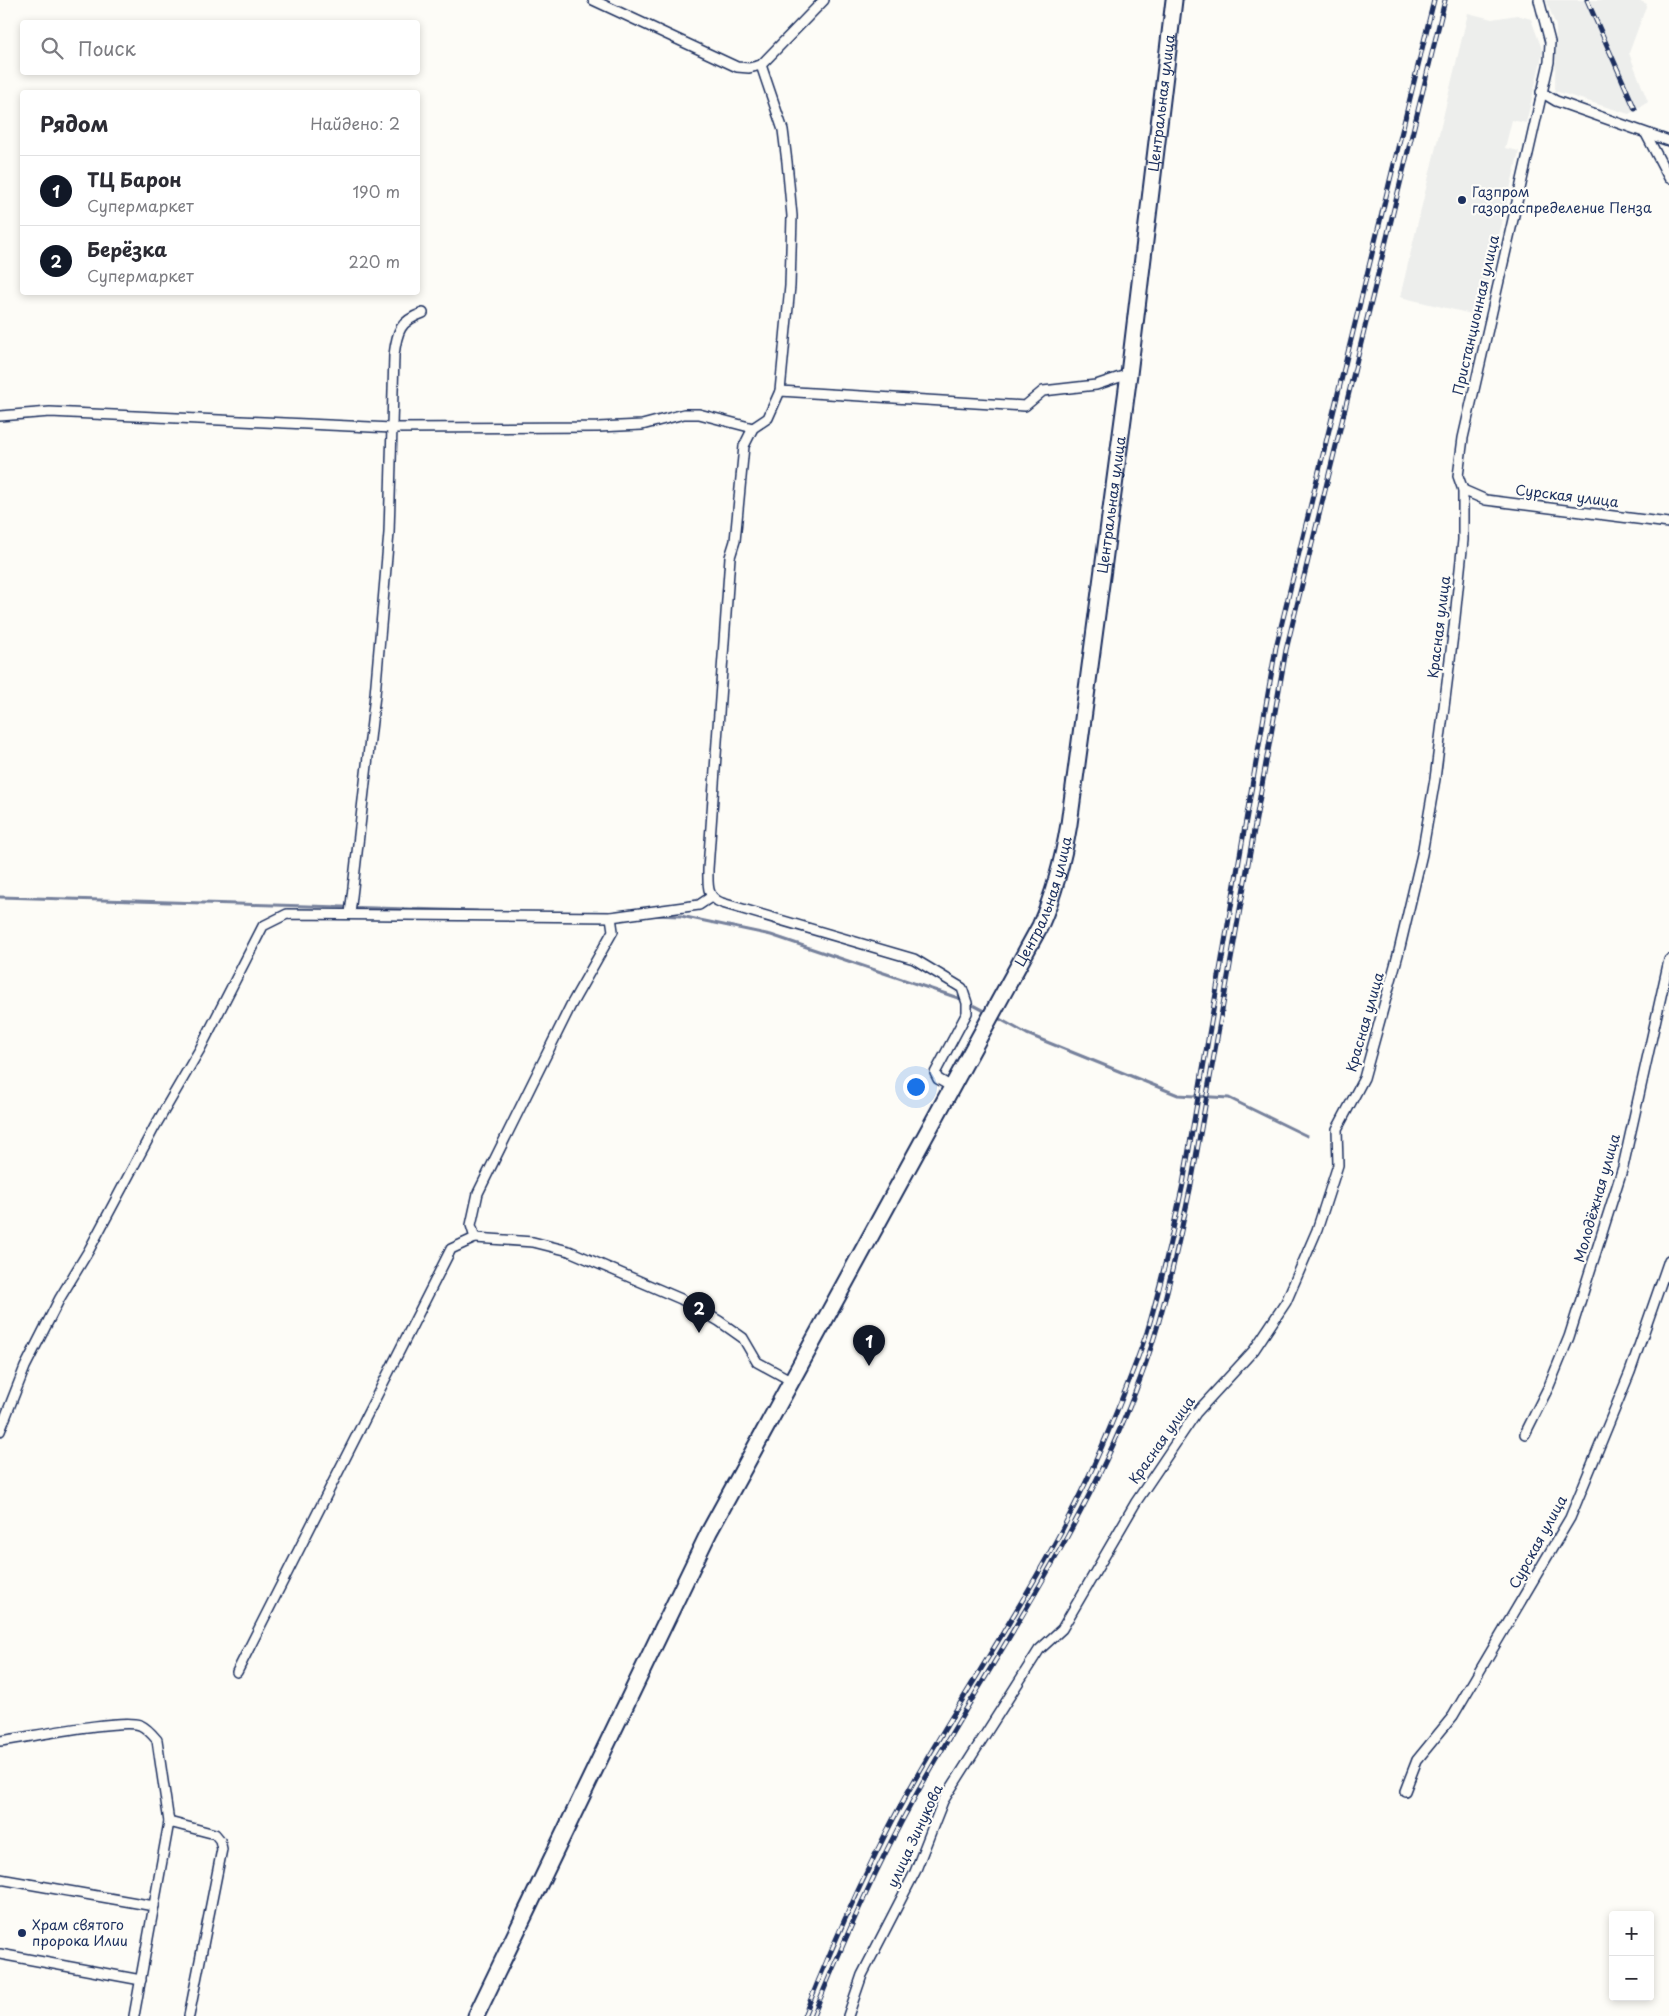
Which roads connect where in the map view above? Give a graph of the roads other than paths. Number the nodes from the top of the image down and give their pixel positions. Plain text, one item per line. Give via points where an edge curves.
1 (593, 0) edge
2 (824, 0) edge
3 (1174, 0) edge
4 (1539, 0) edge
5 (761, 65) junction
6 (1541, 92) junction
7 (1646, 134) junction
8 (1669, 141) edge
9 (1669, 178) edge
10 (423, 313) dead end
11 (1129, 374) junction
12 (780, 391) junction
13 (0, 416) edge
14 (392, 428) junction
15 (753, 428) junction
16 (1463, 490) junction
17 (1669, 523) edge
18 (711, 897) junction
19 (350, 914) junction
20 (611, 917) junction
21 (1669, 960) edge
22 (952, 1087) junction
23 (475, 1238) junction
24 (1669, 1260) edge
25 (792, 1381) junction
26 (0, 1431) edge
27 (1525, 1434) dead end
28 (1039, 1650) joint
29 (237, 1672) dead end
30 (0, 1741) edge
31 (1405, 1791) dead end
32 (169, 1822) junction
33 (0, 1880) edge
34 (154, 1906) junction
35 (0, 1954) edge
36 (141, 1980) junction
37 (134, 2016) edge
38 (189, 2016) edge
39 (476, 2016) edge
40 (848, 2016) edge

1 - 5 street via 737,67
2 - 5 street
3 - 11 main road, Центральная улица
4 - 6 street, Пристанционная улица via 1550,52
5 - 12 street via 783,130 792,216 790,286
6 - 7 street via 1556,101
6 - 16 street, Пристанционная улица via 1462,438 1458,476
7 - 8 street
7 - 9 street
10 - 14 street via 409,318 402,325 396,340
11 - 12 street via 1080,388 1043,391 1026,406
11 - 22 main road, Центральная улица via 1062,865 1040,926
12 - 15 street via 768,418
13 - 14 street via 50,412
14 - 15 street via 607,427 642,425 684,414 699,414
14 - 19 street via 390,533
15 - 18 street via 744,446 735,541 730,557 708,869
16 - 17 street, Сурская улица via 1486,500
16 - 28 street, Красная улица via 1454,628 1422,854 1364,1078 1337,1129 1338,1165 1317,1230 1286,1302 1254,1350 1196,1413 1136,1502 1062,1629
18 - 20 street via 699,905
18 - 22 street via 914,959 962,988 967,1013 935,1072 938,1079
19 - 20 street
19 - 26 street via 287,914 263,926 200,1049 60,1298 26,1367
20 - 23 street via 613,931 571,1005 478,1193 472,1225
21 - 27 street, Молодёжная улица via 1623,1167 1569,1338
22 - 25 main road, Центральная улица
23 - 25 street via 532,1242 569,1251 681,1299 743,1338 757,1362
23 - 29 street via 451,1249 447,1256
24 - 31 street, Сурская улица via 1630,1372 1570,1518 1453,1716 1417,1760
25 - 39 main road, Центральная улица via 709,1532
28 - 40 street, улица Зинукова via 943,1801 915,1872 862,1975
30 - 32 street via 113,1724 138,1724 157,1740
32 - 34 street
32 - 38 street via 216,1834 222,1849
33 - 34 street
34 - 36 street
35 - 36 street
36 - 37 street

